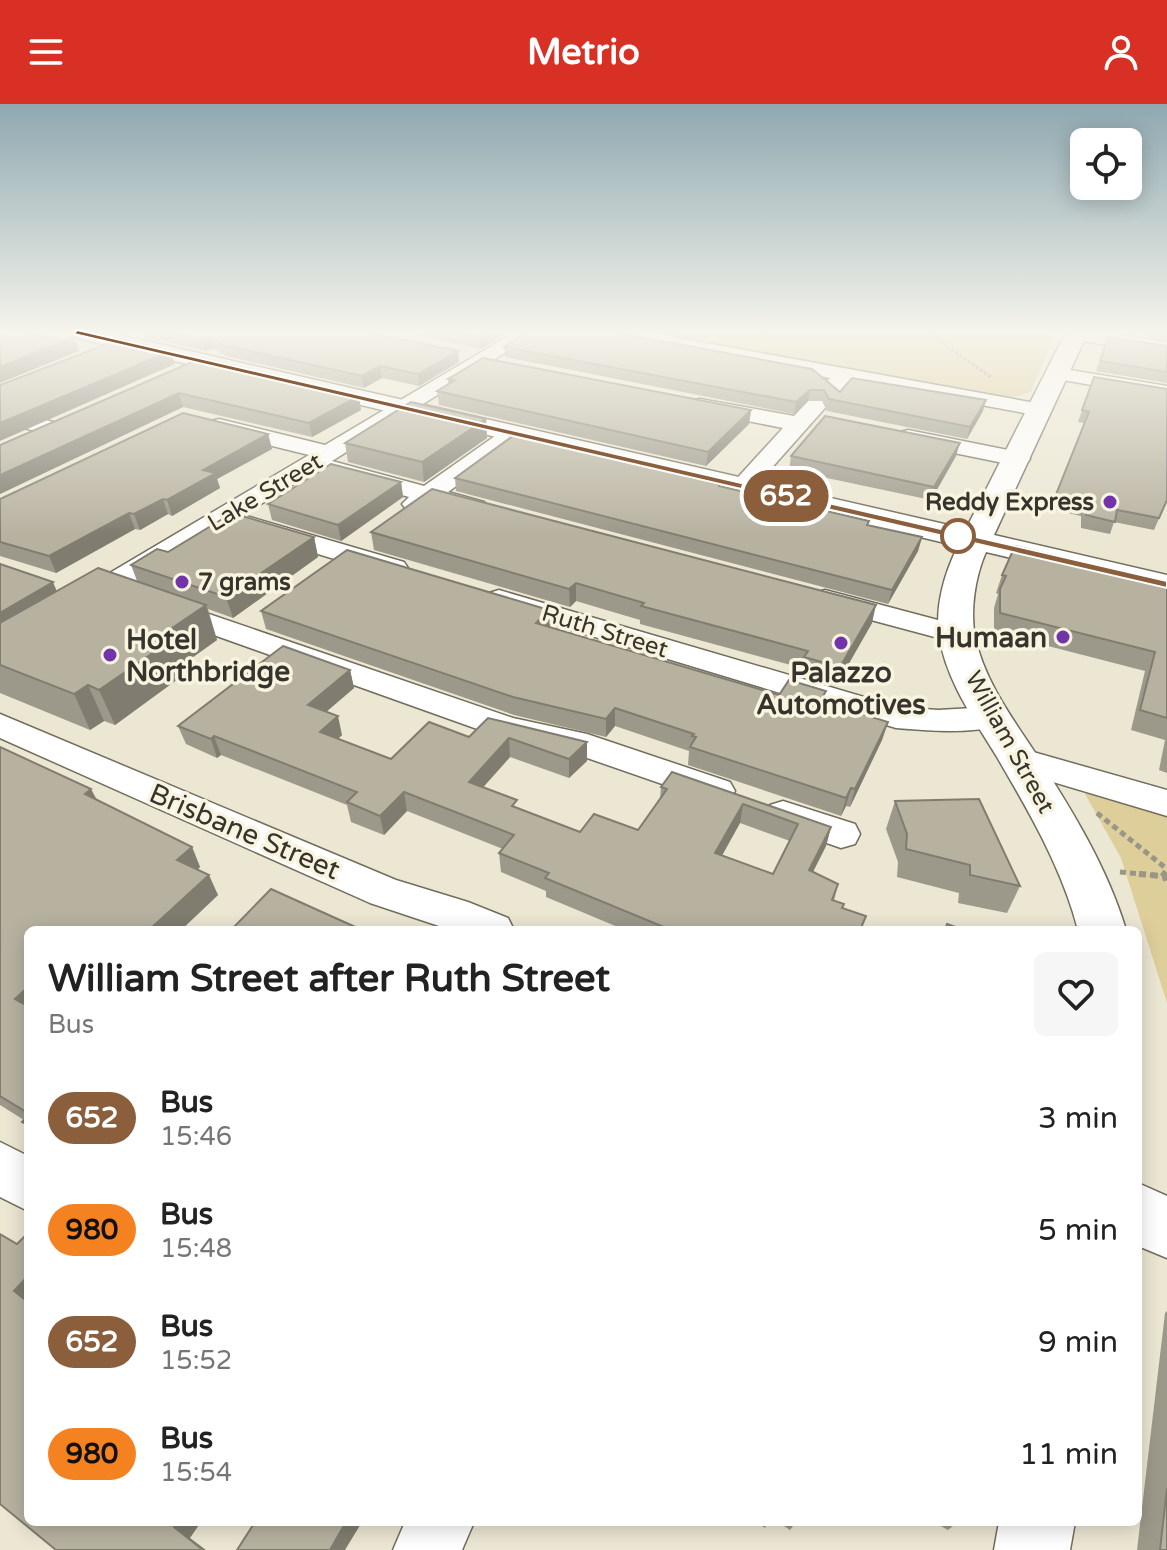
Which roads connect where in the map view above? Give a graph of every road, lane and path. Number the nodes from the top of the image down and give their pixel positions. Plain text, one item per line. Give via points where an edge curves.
1 (381, 399) edge
2 (419, 399) edge
3 (822, 399) edge
4 (984, 399) edge
5 (1046, 399) edge
6 (678, 401) edge
7 (410, 405) junction
8 (1041, 410) junction
9 (0, 414) edge
10 (803, 420) junction
11 (200, 421) edge
12 (838, 422) edge
13 (884, 432) edge
14 (513, 434) junction
15 (26, 441) edge
16 (320, 458) junction
17 (1018, 459) junction
18 (745, 482) junction
19 (429, 494) junction
20 (504, 514) edge
21 (222, 517) junction
22 (393, 520) edge
23 (978, 536) junction
24 (1167, 574) edge
25 (421, 576) edge
26 (53, 584) edge
27 (1167, 585) edge
28 (466, 590) edge
29 (98, 592) junction
30 (805, 594) edge
31 (957, 634) junction
32 (0, 651) edge
33 (991, 718) junction
34 (0, 725) edge
35 (1019, 760) junction
36 (1167, 803) edge
37 (1096, 812) dead end
38 (841, 834) dead end
39 (1167, 869) edge
40 (1119, 872) dead end
41 (1162, 876) junction
42 (1167, 884) edge
43 (484, 926) edge
44 (1100, 926) edge
45 (0, 1167) edge
46 (24, 1183) edge
47 (1142, 1216) edge
48 (1167, 1227) edge
49 (439, 1526) edge
50 (1036, 1526) edge
51 (426, 1550) edge
52 (1032, 1550) edge

1 - 7 main road
2 - 7 street, Lake Street
3 - 10 street
4 - 8 street
5 - 8 main road, William Street
6 - 10 street
7 - 14 main road
7 - 16 street, Lake Street
7 - 18 main road
8 - 17 main road, William Street
9 - 15 street via 59,426
10 - 12 street
10 - 18 street
11 - 16 street
13 - 17 street
14 - 18 main road
14 - 19 street
16 - 19 street
16 - 21 street, Lake Street
17 - 23 main road, William Street
18 - 23 main road
19 - 20 street
19 - 22 street
21 - 25 street
21 - 29 street, Lake Street
23 - 24 main road
23 - 27 main road
23 - 31 main road, William Street via 961,578
26 - 29 street
28 - 33 street, Ruth Street via 896,717
29 - 32 street, Lake Street
29 - 38 street via 246,625 519,730 575,742
30 - 31 street
31 - 33 main road, William Street
33 - 35 main road, William Street
34 - 43 street, Brisbane Street via 375,888
35 - 36 street
35 - 44 main road, William Street via 1068,849
37 - 39 path
39 - 41 path
40 - 41 path
41 - 42 path
45 - 46 street
47 - 48 main road
49 - 51 street
50 - 52 main road

